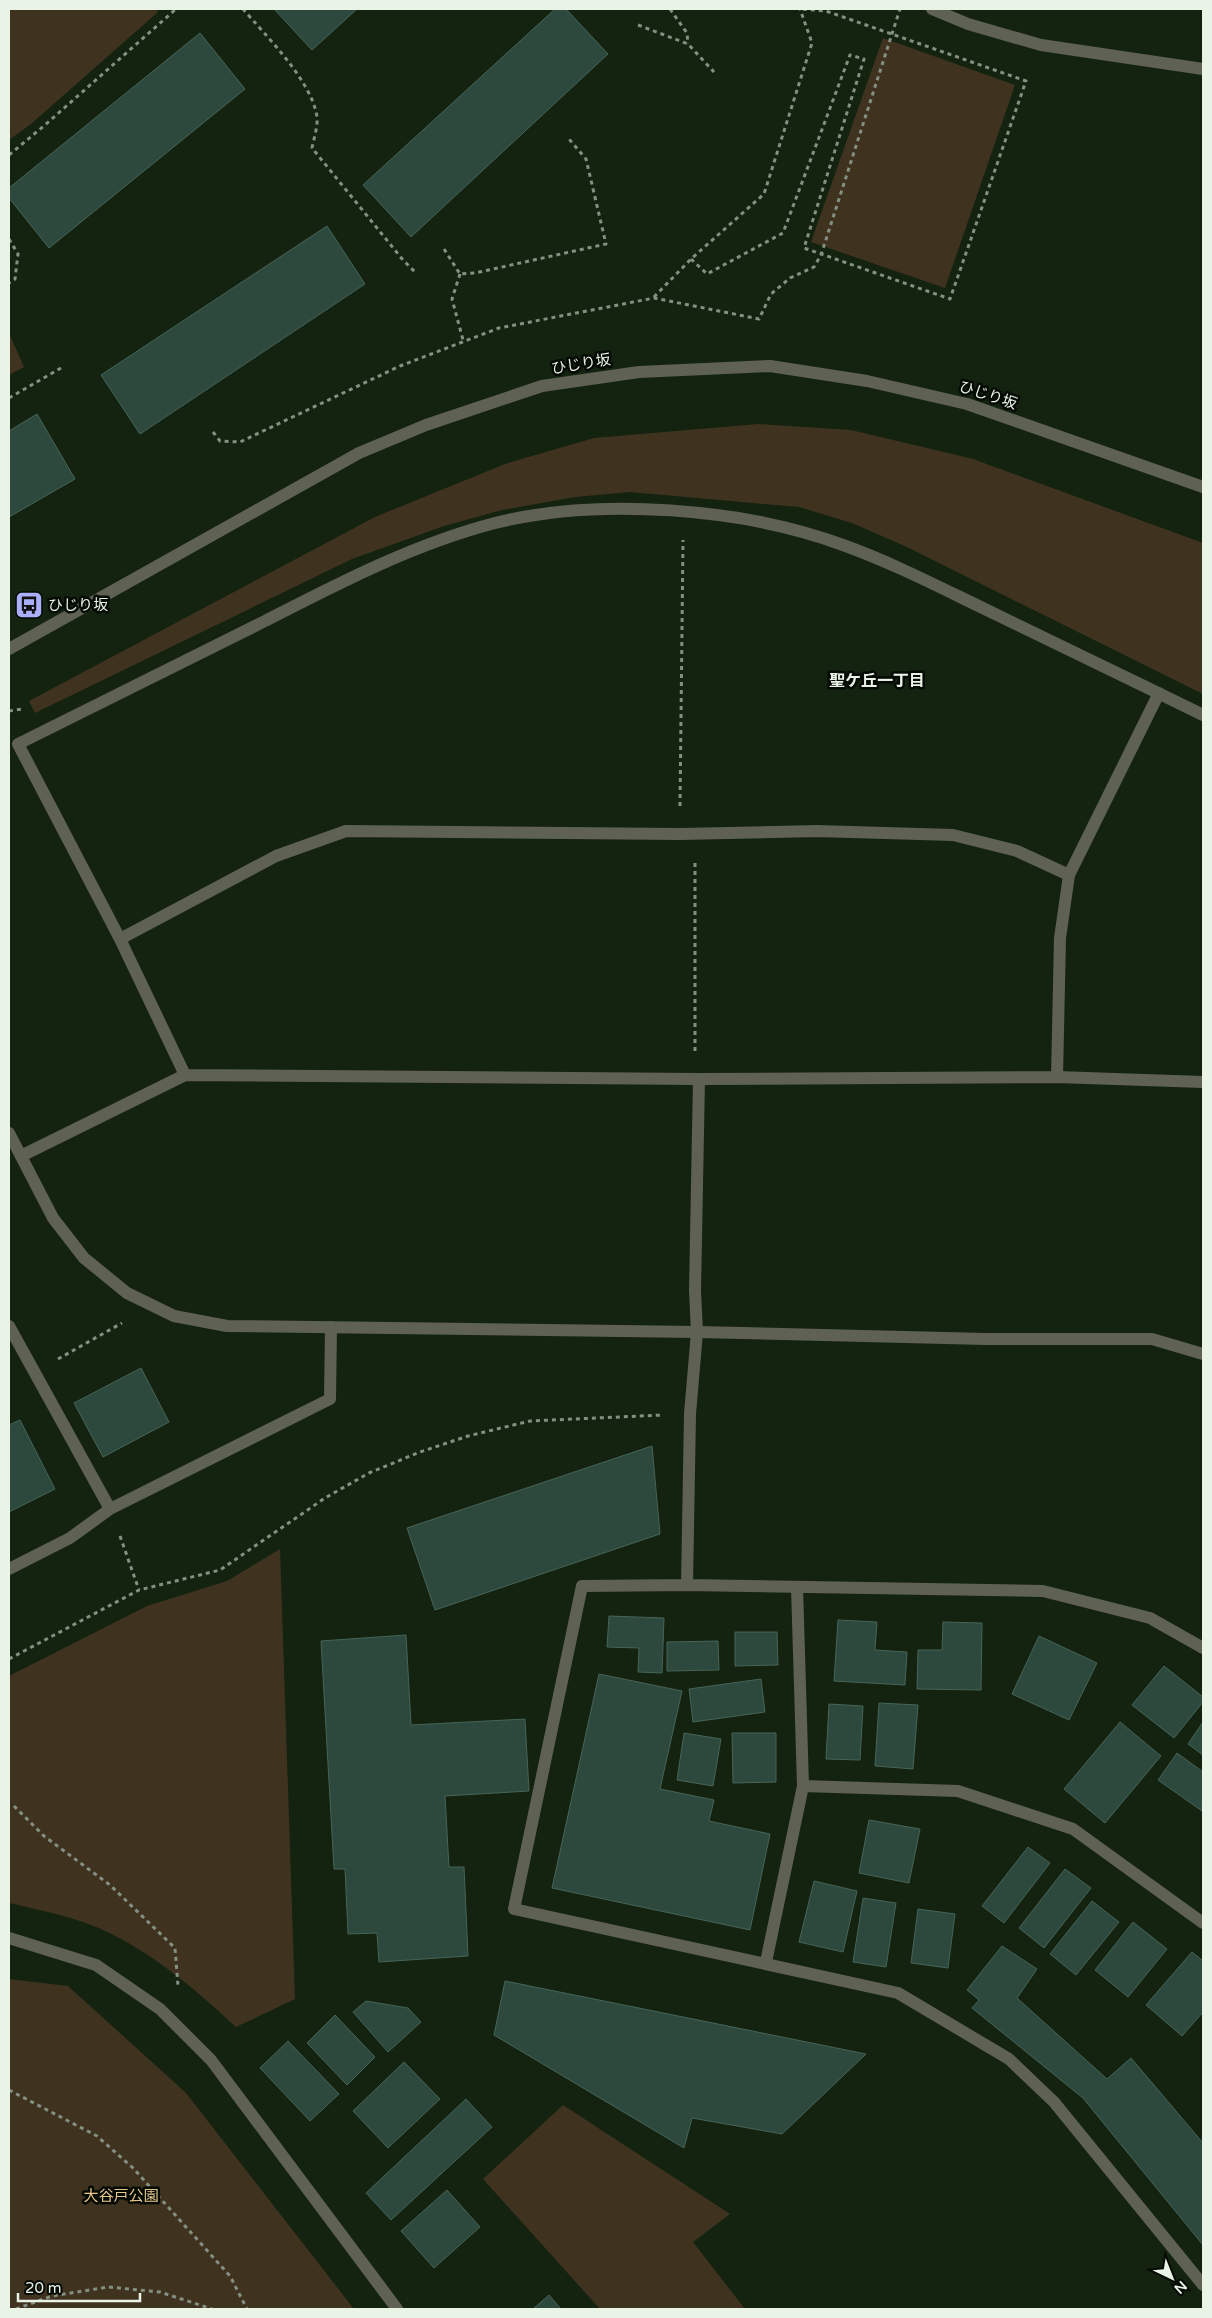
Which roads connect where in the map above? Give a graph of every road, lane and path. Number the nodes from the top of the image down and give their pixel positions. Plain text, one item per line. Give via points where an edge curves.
1 (176, 9) edge
2 (243, 9) edge
3 (670, 9) edge
4 (801, 9) edge
5 (900, 9) edge
6 (932, 9) edge
7 (638, 25) dead end
8 (891, 34) junction
9 (688, 44) junction
10 (1203, 69) edge
11 (714, 72) dead end
12 (568, 139) dead end
13 (9, 155) edge
14 (9, 240) edge
15 (444, 249) dead end
16 (821, 255) junction
17 (690, 259) junction
18 (415, 272) dead end
19 (460, 274) junction
20 (9, 283) edge
21 (654, 298) junction
22 (463, 340) junction
23 (61, 368) dead end
24 (9, 398) edge
25 (213, 432) dead end
26 (1203, 487) edge
27 (683, 511) junction
28 (9, 649) edge
29 (1159, 693) junction
30 (29, 708) dead end
31 (9, 711) edge
32 (1203, 715) edge
33 (695, 833) junction
34 (680, 834) junction
35 (1069, 874) junction
36 (120, 939) junction
37 (185, 1076) junction
38 (1057, 1077) junction
39 (699, 1079) junction
40 (1203, 1082) edge
41 (9, 1133) edge
42 (21, 1156) junction
43 (125, 1321) dead end
44 (331, 1327) junction
45 (10, 1332) edge
46 (696, 1332) junction
47 (1203, 1354) edge
48 (51, 1363) dead end
49 (690, 1414) junction
50 (110, 1510) junction
51 (9, 1569) edge
52 (688, 1585) junction
53 (797, 1587) junction
54 (139, 1590) junction
55 (1203, 1648) edge
56 (9, 1659) edge
57 (803, 1786) junction
58 (14, 1806) dead end
59 (1203, 1922) edge
60 (9, 1938) edge
61 (766, 1962) junction
62 (178, 1990) dead end
63 (9, 2090) edge
64 (1203, 2285) edge
65 (16, 2309) edge
66 (212, 2309) edge
67 (247, 2309) edge
68 (397, 2309) edge

1 - 13 path
2 - 18 path via 299,76 317,118 312,148
3 - 9 path via 687,33
4 - 8 path via 826,11
4 - 17 path via 812,43 764,194
5 - 8 path
6 - 10 street via 968,24 1041,45
7 - 9 path
8 - 16 path
8 - 16 path via 1026,81 950,299
9 - 11 path
12 - 19 path via 586,159 606,244
14 - 20 path via 18,254 15,280
15 - 19 path
16 - 17 path via 804,248 864,59 850,55 783,234 706,274
16 - 21 path via 814,267 790,278 770,294 759,319
17 - 21 path
19 - 22 path via 452,299
21 - 22 path via 499,328
22 - 25 path via 400,366 240,442 220,441
23 - 24 path
26 - 28 street, ひじり坂 via 967,404 867,381 770,366 639,372 542,386 426,424 359,453
27 - 29 street via 736,518 842,544
27 - 34 path
27 - 36 street via 617,510 544,515 497,523 454,536 354,576 18,744
29 - 32 street
29 - 35 street
30 - 31 path
33 - 34 street
33 - 35 street via 817,831 953,835 1017,851
33 - 39 path via 695,1055
34 - 36 street via 346,831 276,856
35 - 38 street via 1060,938
36 - 37 street
37 - 39 street
37 - 42 street
38 - 39 street
38 - 40 street
39 - 46 street
41 - 42 street
42 - 44 street via 52,1218 84,1258 127,1293 174,1316 227,1326
43 - 48 path
44 - 46 street
44 - 50 street via 330,1399
45 - 50 street
46 - 47 street via 1152,1339
46 - 49 street
49 - 52 street
49 - 54 path via 530,1421 468,1436 369,1473 325,1498 220,1570
50 - 51 street via 70,1538
50 - 54 path
52 - 53 street
52 - 61 street via 582,1586 514,1909
53 - 55 street via 1043,1591 1150,1618
53 - 57 street
54 - 56 path
57 - 59 street via 958,1791 1074,1829
57 - 61 street
58 - 62 path via 44,1836 110,1885 174,1948
60 - 68 street via 96,1965 160,2009 211,2060
61 - 64 street via 898,1993 1009,2059 1054,2102
63 - 67 path via 97,2136 133,2168 230,2276
65 - 66 path via 52,2296 108,2287 160,2292

